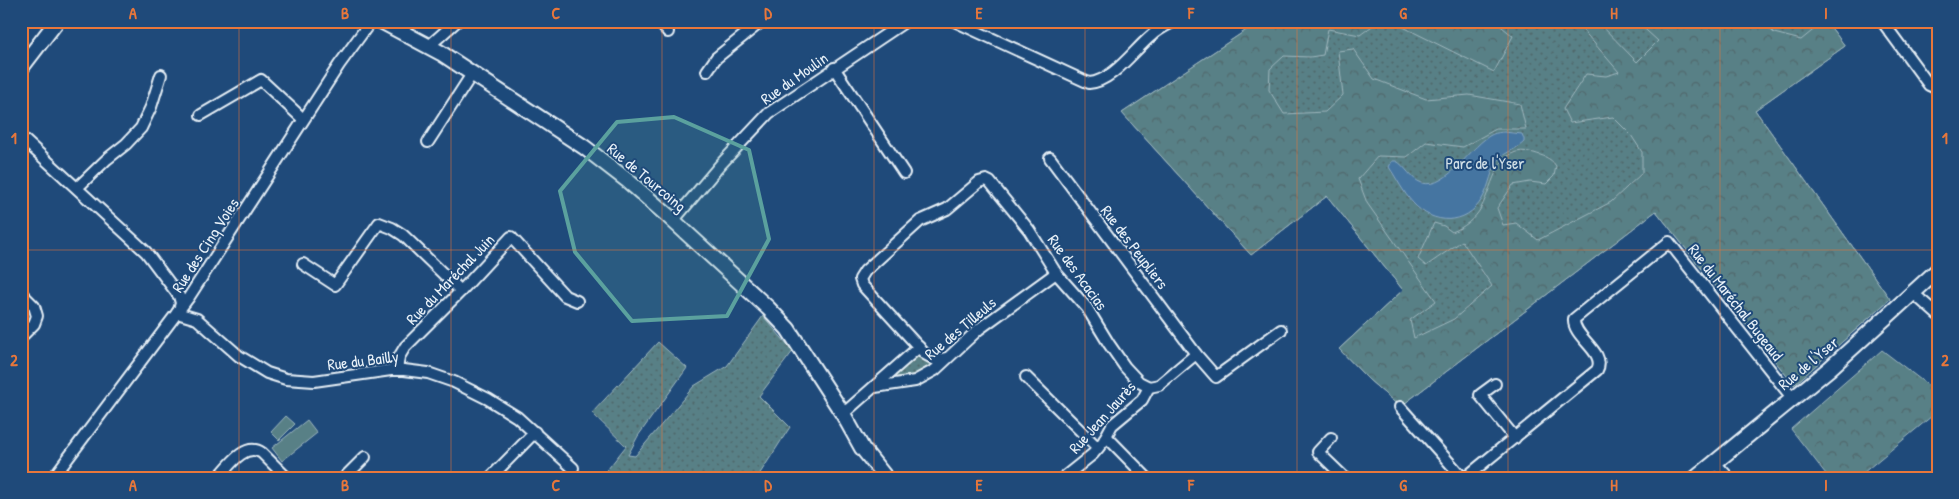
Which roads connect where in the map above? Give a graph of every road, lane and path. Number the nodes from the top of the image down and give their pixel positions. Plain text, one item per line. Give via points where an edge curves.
1 (57, 21) edge
2 (371, 21) edge
3 (381, 21) edge
4 (457, 21) edge
5 (658, 21) edge
6 (762, 21) edge
7 (906, 21) edge
8 (954, 21) edge
9 (1175, 21) edge
10 (1882, 21) edge
11 (668, 32) dead end
12 (429, 46) junction
13 (21, 68) edge
14 (834, 68) junction
15 (707, 71) dead end
16 (472, 74) junction
17 (161, 75) dead end
18 (1938, 89) edge
19 (201, 115) dead end
20 (303, 120) junction
21 (21, 137) edge
22 (428, 142) dead end
23 (1050, 158) dead end
24 (904, 173) dead end
25 (77, 188) junction
26 (674, 221) junction
27 (303, 264) dead end
28 (1938, 270) edge
29 (1056, 273) junction
30 (461, 291) junction
31 (1913, 293) junction
32 (21, 294) edge
33 (577, 301) dead end
34 (178, 312) junction
35 (1938, 315) edge
36 (1281, 330) dead end
37 (21, 337) edge
38 (919, 347) junction
39 (1196, 354) junction
40 (947, 358) junction
41 (396, 370) junction
42 (1026, 377) dead end
43 (1495, 384) dead end
44 (875, 387) junction
45 (1149, 387) junction
46 (1793, 399) junction
47 (1400, 408) dead end
48 (843, 414) junction
49 (535, 432) junction
50 (1106, 436) junction
51 (1331, 438) dead end
52 (1515, 438) junction
53 (1098, 448) junction
54 (364, 457) dead end
55 (1715, 463) junction
56 (573, 468) dead end
57 (53, 478) edge
58 (218, 478) edge
59 (287, 478) edge
60 (344, 478) edge
61 (490, 478) edge
62 (886, 478) edge
63 (894, 478) edge
64 (1062, 478) edge
65 (1147, 478) edge
66 (1345, 478) edge
67 (1464, 478) edge
68 (1696, 478) edge
69 (1728, 478) edge

1 - 13 main road
2 - 20 street, Rue des Cinq Voies
3 - 12 main road, Rue de Tourcoing
4 - 12 street
5 - 11 street
6 - 15 street via 716,58
7 - 14 street, Rue du Moulin
8 - 9 street via 1089,83 1108,77 1156,32
10 - 18 street via 1929,85
12 - 16 main road, Rue de Tourcoing
14 - 24 street
14 - 26 street, Rue du Moulin via 769,113
16 - 22 street
16 - 26 main road, Rue de Tourcoing via 599,157
17 - 25 street via 152,106 141,128
19 - 20 street via 261,80
20 - 34 street, Rue des Cinq Voies
21 - 25 street
23 - 39 street, Rue des Peupliers
25 - 34 street via 151,257 179,296
26 - 48 main road, Rue de Tourcoing via 783,325
27 - 30 street via 335,285 379,223 403,235
28 - 31 main road, Rue de l'Yser
29 - 38 street, Rue des Acacias via 1029,230 1002,196 990,182 979,182 947,209 920,221 862,276 862,285
29 - 40 street, Rue des Tilleuls via 979,329
29 - 45 street, Rue des Acacias via 1087,308 1125,367 1139,382
30 - 33 street, Rue du Maréchal Juin via 511,237 565,296
30 - 41 street, Rue du Maréchal Juin via 405,347
31 - 35 street
31 - 46 main road, Rue de l'Yser
32 - 37 street via 34,306 37,316
34 - 41 street, Rue du Bailly via 198,319 239,356 286,380 314,381
34 - 57 street, Rue des Cinq Voies
36 - 39 street via 1216,377
38 - 40 street via 932,359
38 - 44 street, Rue des Tilleuls
39 - 45 street, Rue Jean Jaurès via 1159,385
40 - 44 street, Rue des Tilleuls via 918,380
41 - 49 street, Rue du Bailly via 428,373 454,382 505,409
42 - 53 street
43 - 52 street via 1480,395
44 - 48 street, Rue des Tilleuls
45 - 50 street, Rue Jean Jaurès via 1142,400 1116,421
46 - 52 street, Rue du Maréchal Bugeaud via 1669,242 1574,319 1575,328 1598,359 1598,368
46 - 55 main road, Rue de l'Yser
47 - 67 street
48 - 62 main road, Rue de Tourcoing via 862,448
48 - 63 main road, Rue de Tourcoing
49 - 56 street, Rue du Bailly
49 - 61 street
50 - 53 street, Rue Jean Jaurès
50 - 65 street
51 - 66 street via 1318,452
52 - 67 street, Rue du Maréchal Bugeaud
53 - 64 street, Rue Jean Jaurès
54 - 60 street
55 - 68 main road, Rue de l'Yser
55 - 69 street
58 - 59 street via 250,450 262,453

